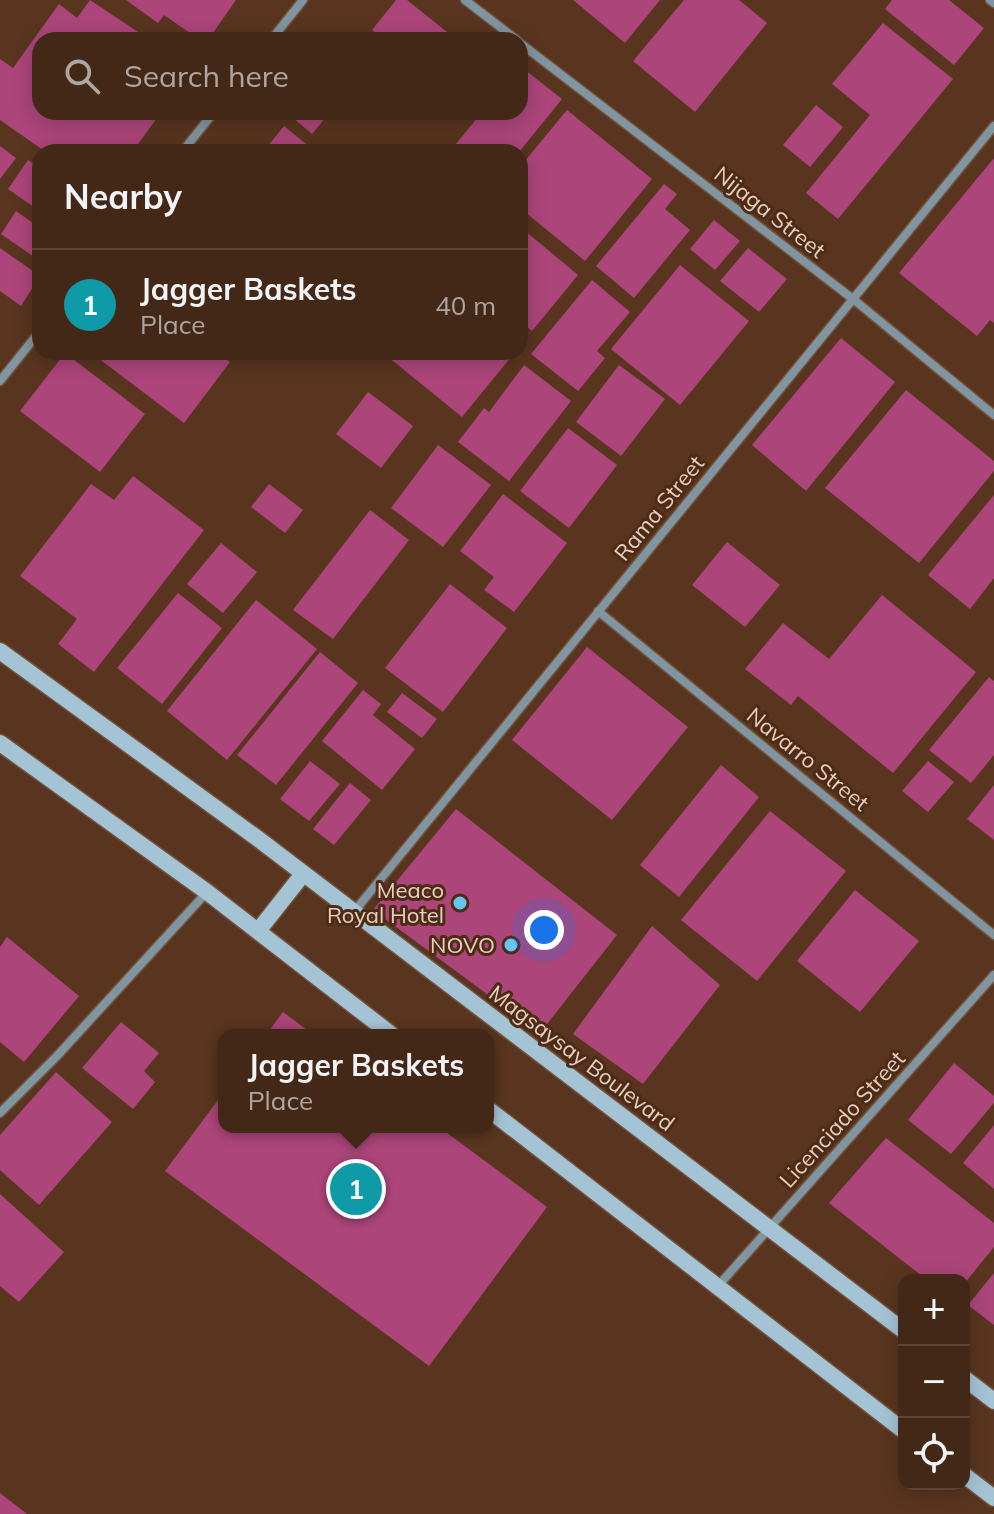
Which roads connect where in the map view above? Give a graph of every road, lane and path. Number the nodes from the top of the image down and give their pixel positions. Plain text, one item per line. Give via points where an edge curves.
1 (303, 0) edge
2 (465, 0) edge
3 (277, 32) edge
4 (506, 32) edge
5 (528, 49) edge
6 (208, 120) edge
7 (994, 126) edge
8 (188, 144) edge
9 (853, 299) junction
10 (32, 341) edge
11 (0, 381) edge
12 (994, 415) edge
13 (598, 611) junction
14 (0, 651) edge
15 (0, 743) edge
16 (303, 874) junction
17 (207, 892) junction
18 (352, 913) junction
19 (258, 931) junction
20 (994, 935) edge
21 (994, 975) edge
22 (384, 1029) edge
23 (0, 1113) edge
24 (494, 1114) edge
25 (770, 1227) junction
26 (717, 1287) junction
27 (898, 1326) edge
28 (970, 1383) edge
29 (994, 1401) edge
30 (898, 1426) edge
31 (970, 1480) edge
32 (994, 1498) edge

1 - 3 street
2 - 4 street, Nijaga Street
5 - 9 street, Nijaga Street
6 - 8 street
7 - 9 street, Rama Street
9 - 12 street, Nijaga Street
9 - 13 street, Rama Street
10 - 11 street
13 - 18 street, Rama Street
13 - 20 street, Navarro Street
14 - 16 street, Magsaysay Boulevard
15 - 17 street
16 - 18 street, Magsaysay Boulevard
16 - 19 street
17 - 19 street
17 - 23 street
18 - 25 street, Magsaysay Boulevard
19 - 22 street
21 - 25 street, Licenciado Street
24 - 26 street
25 - 26 street, Licenciado Street
25 - 27 street, Magsaysay Boulevard
26 - 30 street
28 - 29 street
31 - 32 street

